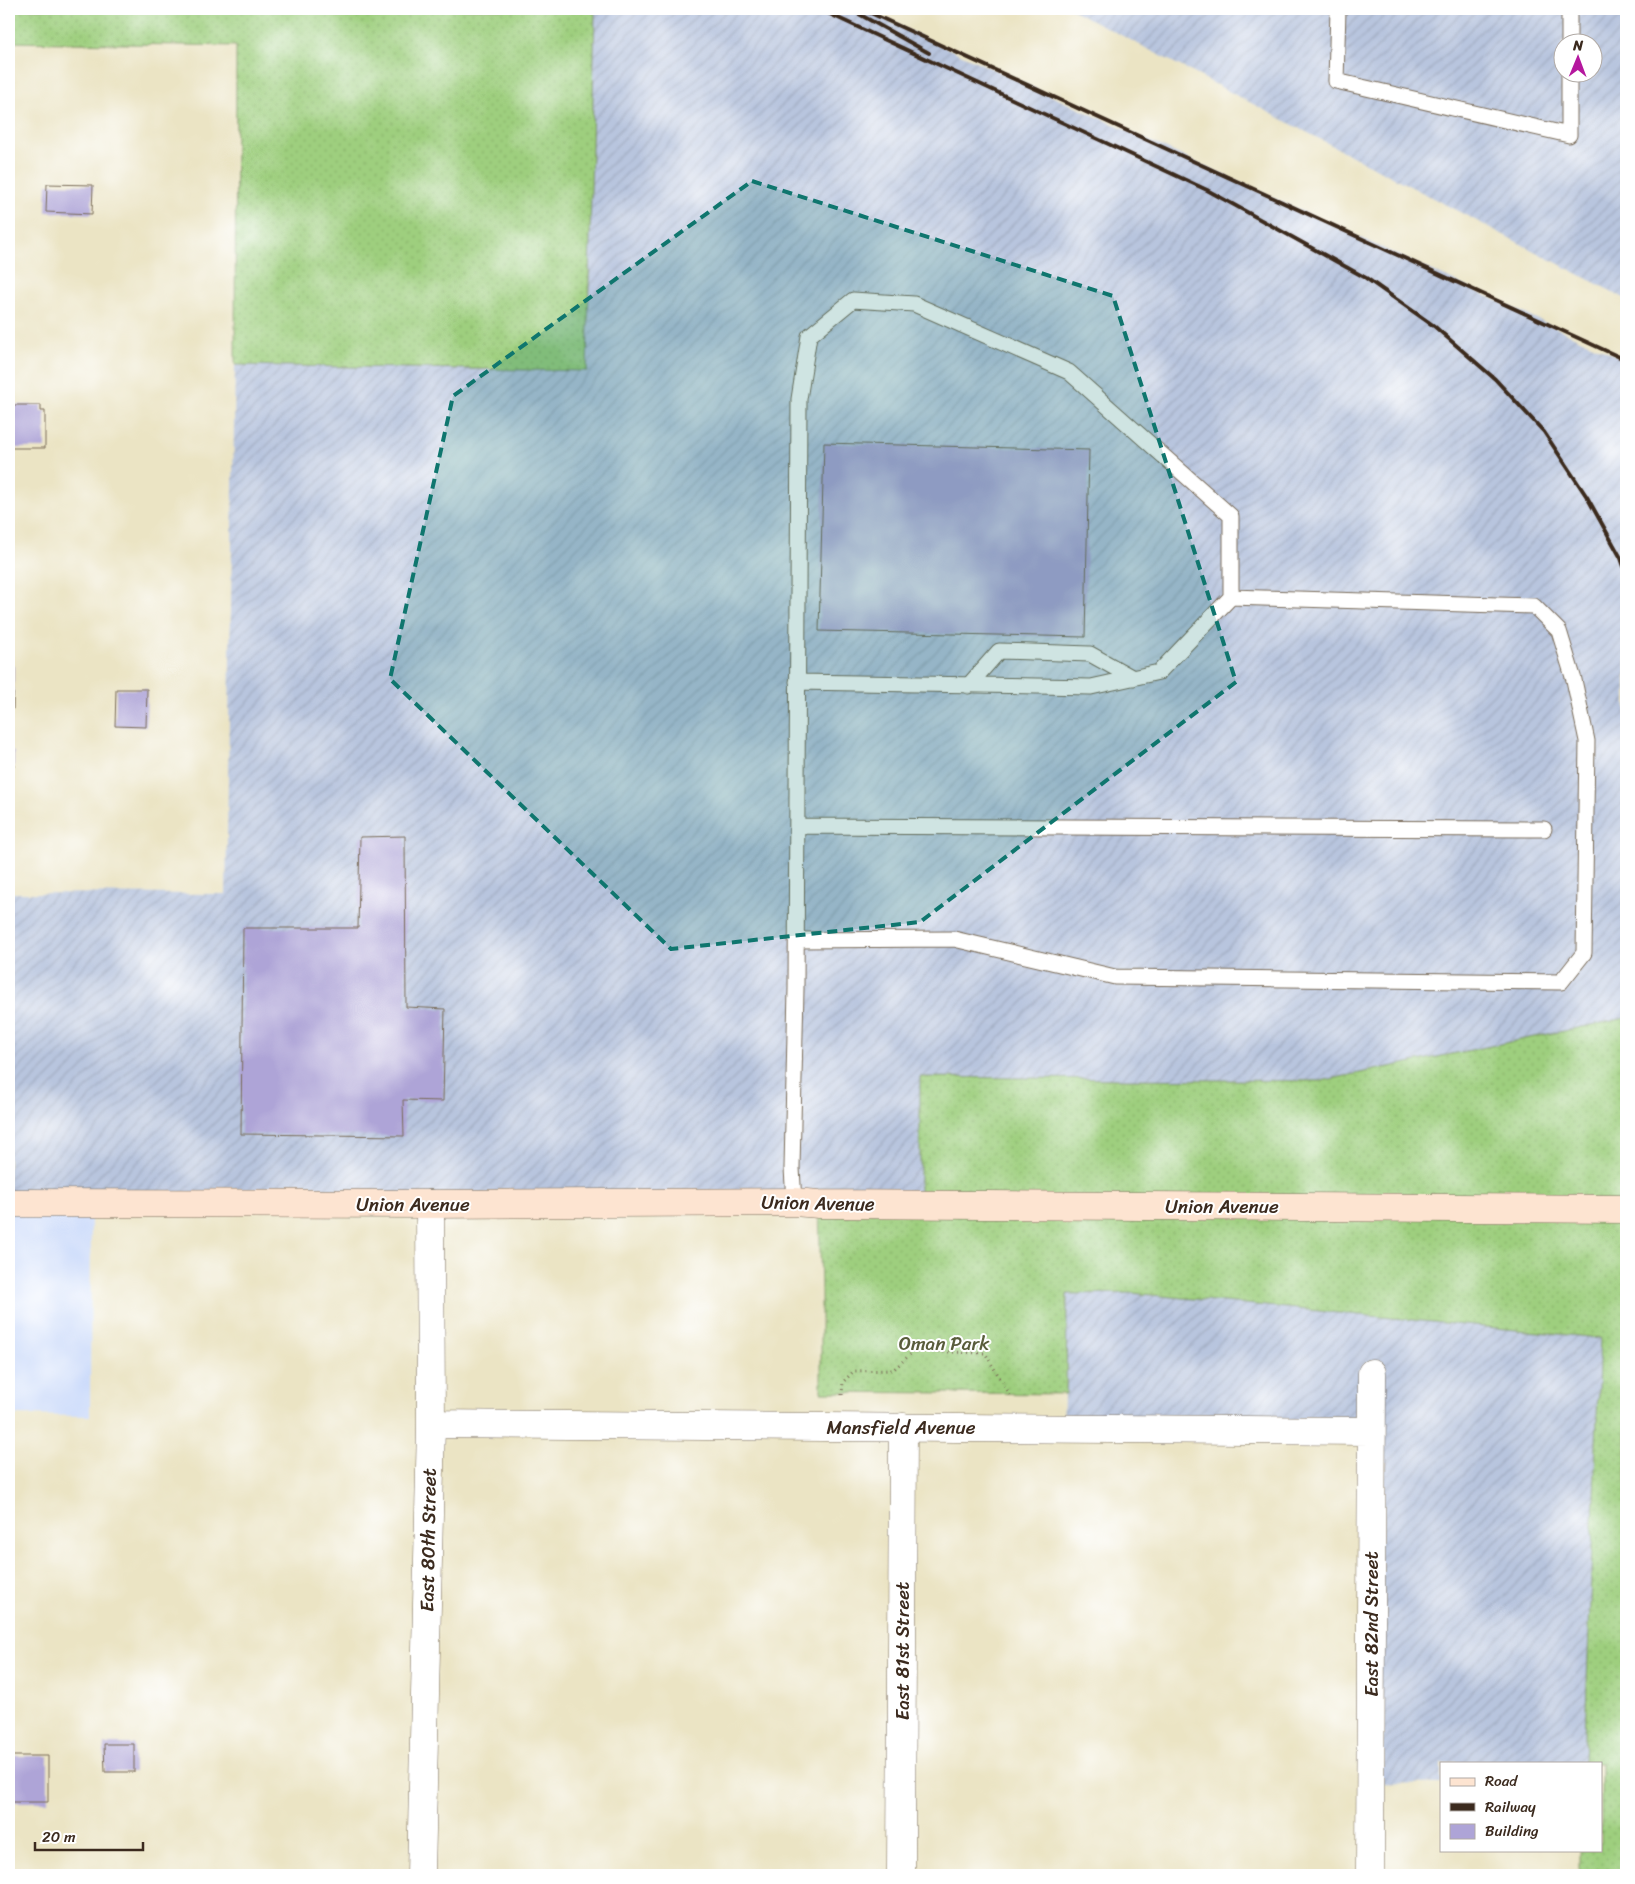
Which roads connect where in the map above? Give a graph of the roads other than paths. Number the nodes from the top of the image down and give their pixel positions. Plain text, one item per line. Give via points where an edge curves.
1 (1338, 9) edge
2 (1569, 9) edge
3 (1570, 32) edge
4 (1570, 82) edge
5 (1231, 597) junction
6 (1133, 678) junction
7 (798, 682) junction
8 (968, 686) junction
9 (797, 826) junction
10 (1544, 829) dead end
11 (796, 940) junction
12 (794, 1202) junction
13 (9, 1203) edge
14 (430, 1204) junction
15 (1626, 1209) edge
16 (1372, 1373) dead end
17 (431, 1424) junction
18 (903, 1427) junction
19 (1371, 1431) junction
20 (421, 1875) edge
21 (901, 1875) edge
22 (1370, 1875) edge

1 - 4 lane via 1336,81 1570,135
2 - 3 lane
5 - 6 lane via 1159,672
5 - 7 lane via 1230,516 1069,372 914,304 853,300 809,336 799,399
5 - 11 lane via 1534,606 1560,630 1587,741 1584,953 1561,982 1115,977 954,939
6 - 8 lane via 1091,687
6 - 8 lane via 1090,654 999,651
7 - 8 lane
7 - 9 lane
9 - 10 lane
9 - 11 lane
11 - 12 lane
12 - 14 main road, Union Avenue
12 - 15 main road, Union Avenue
13 - 14 main road, Union Avenue
14 - 17 street, East 80th Street
16 - 19 street, East 82nd Street
17 - 18 street, Mansfield Avenue
17 - 20 street, East 80th Street
18 - 19 street, Mansfield Avenue
18 - 21 street, East 81st Street
19 - 22 street, East 82nd Street

